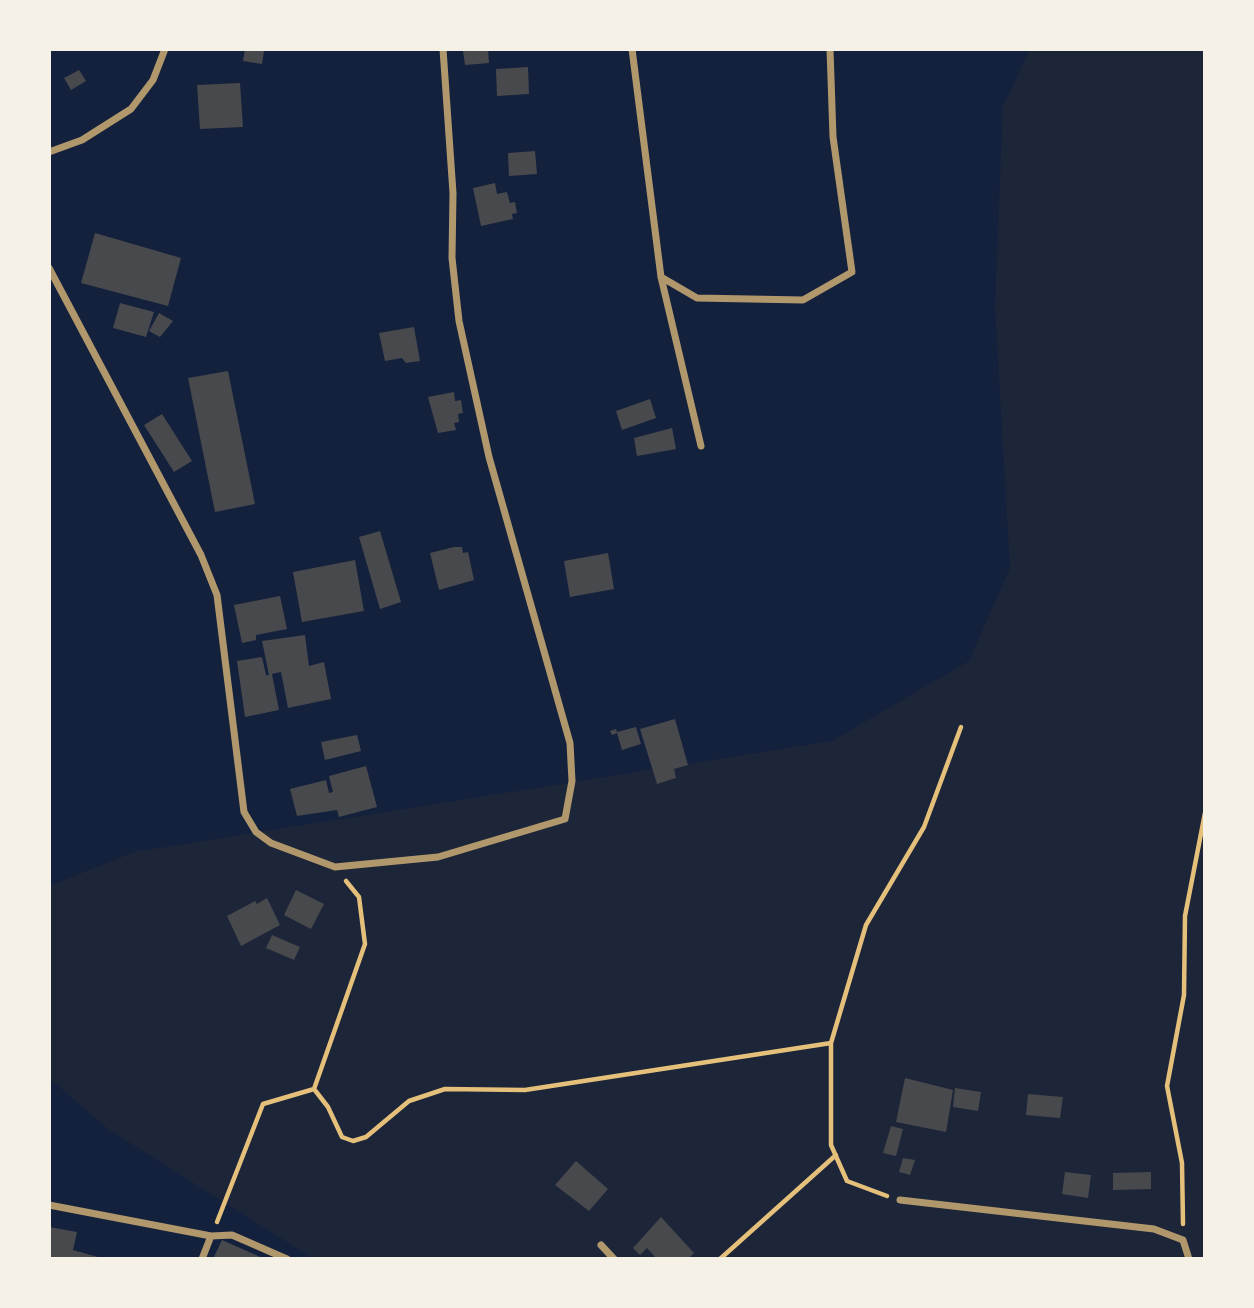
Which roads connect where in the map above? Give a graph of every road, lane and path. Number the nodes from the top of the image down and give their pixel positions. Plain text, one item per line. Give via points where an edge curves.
1 (165, 49) edge
2 (443, 49) edge
3 (632, 49) edge
4 (830, 49) edge
5 (49, 152) edge
6 (49, 268) edge
7 (661, 277) junction
8 (701, 446) dead end
9 (961, 727) dead end
10 (1205, 813) edge
11 (335, 866) junction
12 (831, 1042) junction
13 (314, 1089) junction
14 (836, 1155) junction
15 (900, 1200) joint
16 (49, 1205) edge
17 (211, 1236) junction
18 (1183, 1240) junction
19 (601, 1245) dead end
20 (202, 1259) edge
21 (287, 1259) edge
22 (614, 1259) edge
23 (719, 1259) edge
24 (1189, 1259) edge

1 - 5 street via 153,80 131,109 82,140
2 - 11 street via 459,321 489,457 570,743 572,781 565,819 438,857
3 - 7 street
4 - 7 street via 834,137 852,272 803,300 697,298
6 - 11 street via 196,545 217,595 244,812 256,832 271,843
7 - 8 street
9 - 12 path via 924,827 866,925
10 - 18 path via 1185,916 1184,995 1167,1086 1182,1163
11 - 13 path via 359,897 365,944
12 - 13 path via 525,1090 445,1089 409,1101 366,1137 353,1141 342,1137
12 - 14 path via 831,1145
13 - 17 path via 263,1104
14 - 15 path via 847,1181
14 - 23 path
15 - 18 street via 1154,1230
16 - 17 street
17 - 20 street
17 - 21 street via 232,1235
18 - 24 street
19 - 22 street

